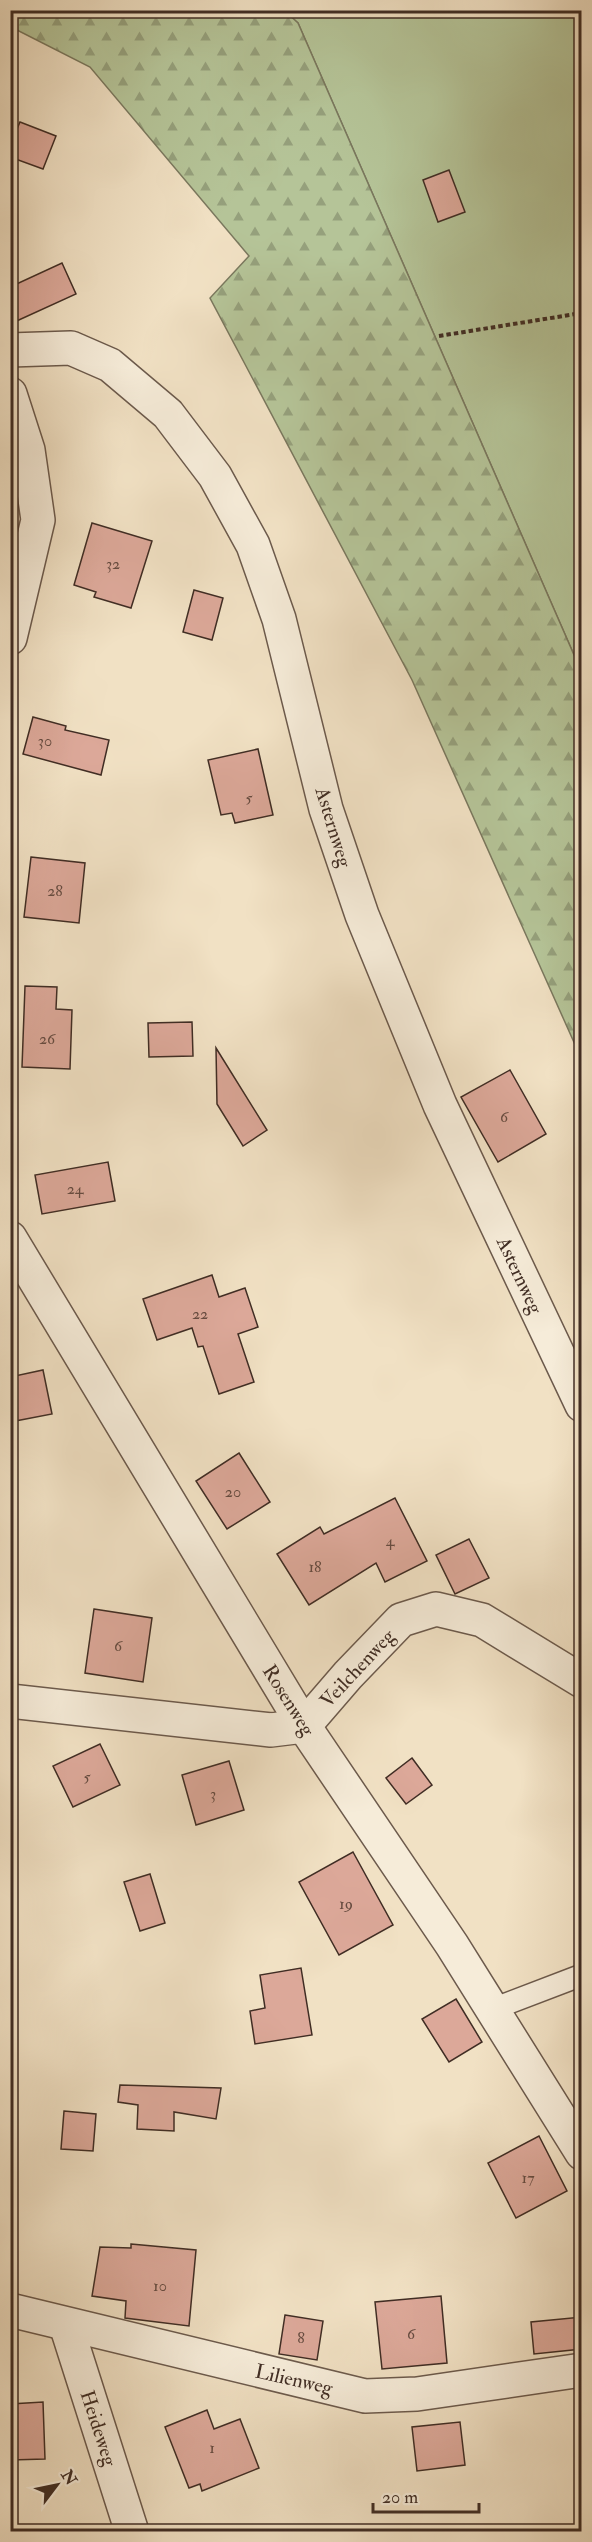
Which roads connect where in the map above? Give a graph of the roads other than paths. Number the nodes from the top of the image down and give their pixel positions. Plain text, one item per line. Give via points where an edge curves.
1 (10, 350) edge
2 (10, 394) edge
3 (10, 638) edge
4 (10, 1238) edge
5 (582, 1405) edge
6 (582, 1681) edge
7 (10, 1701) edge
8 (304, 1726) junction
9 (582, 1975) edge
10 (493, 2009) junction
11 (582, 2153) edge
12 (10, 2310) edge
13 (66, 2325) junction
14 (582, 2370) edge
15 (132, 2532) edge

1 - 5 street, Asternweg via 71,348 110,365 168,414 215,476 253,545 279,619 326,809 362,915 440,1105
2 - 3 street via 28,450 38,520
4 - 8 street, Rosenweg
6 - 8 street, Veilchenweg via 482,1620 436,1609 401,1620
7 - 8 street, Veilchenweg via 271,1730
8 - 10 street, Rosenweg
9 - 10 lane
10 - 11 street, Rosenweg
12 - 13 street, Lilienweg
13 - 14 street, Lilienweg via 365,2396 417,2394
13 - 15 street, Heideweg

